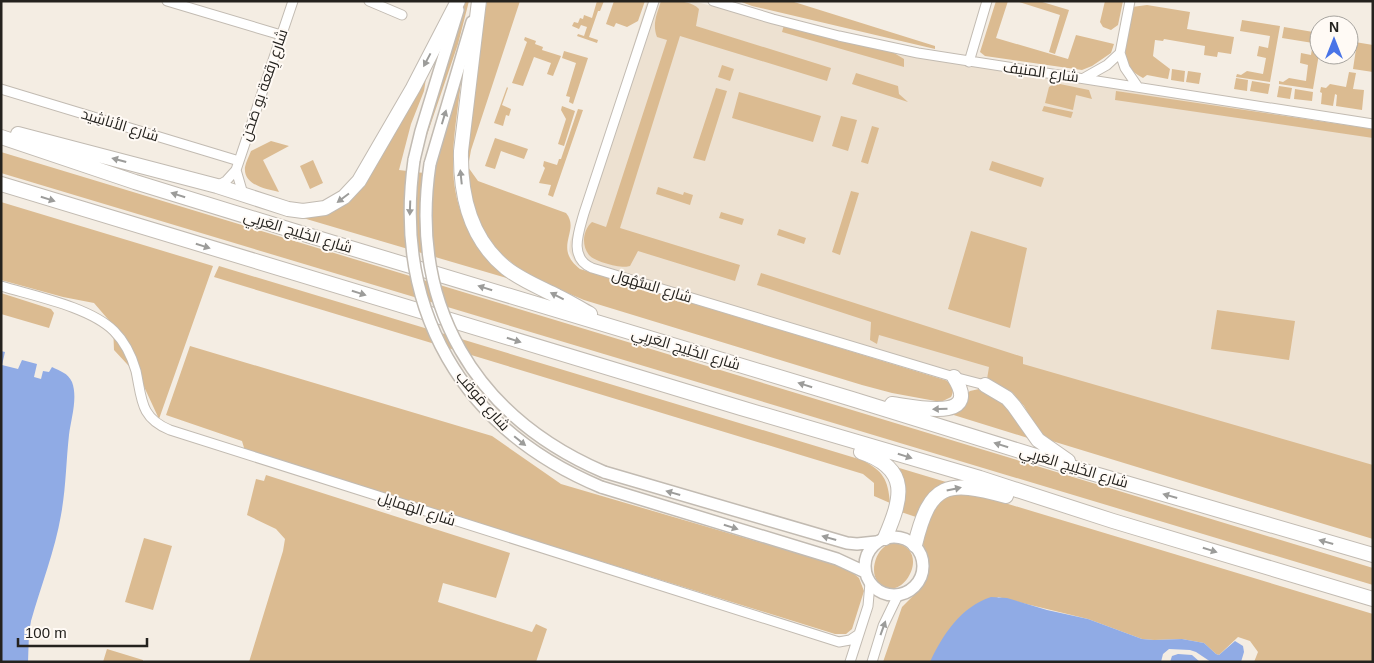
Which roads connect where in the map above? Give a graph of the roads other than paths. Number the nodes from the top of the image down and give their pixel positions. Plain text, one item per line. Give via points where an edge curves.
1 (167, 1) edge
2 (293, 1) edge
3 (369, 1) edge
4 (459, 1) edge
5 (478, 1) edge
6 (654, 1) edge
7 (713, 1) edge
8 (987, 1) edge
9 (1130, 1) edge
10 (402, 15) dead end
11 (281, 36) junction
12 (1120, 53) junction
13 (969, 62) junction
14 (1084, 78) junction
15 (1138, 88) junction
16 (1, 89) edge
17 (1373, 124) edge
18 (1, 130) edge
19 (1, 138) edge
20 (238, 165) junction
21 (1, 184) edge
22 (217, 186) junction
23 (243, 194) junction
24 (1, 286) edge
25 (615, 328) junction
26 (954, 377) junction
27 (985, 385) joint
28 (852, 399) junction
29 (741, 408) junction
30 (1081, 470) junction
31 (1114, 521) junction
32 (881, 540) junction
33 (915, 545) junction
34 (1373, 555) edge
35 (865, 572) junction
36 (870, 583) junction
37 (898, 595) junction
38 (1373, 599) edge
39 (859, 634) junction
40 (839, 642) junction
41 (850, 661) edge
42 (872, 662) edge

1 - 11 street
2 - 11 street, شارع رِقعة بو صَحَن
3 - 10 street
4 -> 23 highway via 359,181 344,198 325,208 303,211
4 -> 35 main road, شارع مَوقب, bridge via 414,160 410,187 410,241 430,321 441,346 470,392 529,449 576,476 601,487 837,559
25 -> 5 highway via 506,268 490,252 468,214 460,173 460,151
32 -> 5 main road, شارع مَوقب, bridge via 867,544 847,543 604,472 558,449 517,419 482,381 454,338 436,290 427,249 425,215 430,164
6 - 26 street, شارع السُّهُول via 584,213 576,247 583,263
7 - 13 street, شارع المنيف via 846,38
8 - 13 street
9 - 12 street
11 - 20 street, شارع رِقعة بو صَحَن
12 - 14 street
12 - 15 street via 1128,75
13 - 14 street, شارع المنيف
14 - 15 street, شارع المنيف
15 - 17 street, شارع المنيف
16 - 20 street, شارع الأناشِيد
22 -> 18 highway
25 -> 19 highway, شارع الخَلِيج العَربِي via 154,188
20 - 22 street via 226,181
20 - 23 street
21 -> 29 highway
22 - 23 highway
24 - 40 street, شارع الهَمايِل via 97,318 115,332 132,360 142,405 163,427
28 -> 25 highway, شارع الخَلِيج العَربِي
26 - 27 street, شارع السُّهُول
26 -> 28 highway via 961,388 961,397 957,405 947,409
27 - 30 highway via 1007,398 1038,440
30 -> 28 highway, شارع الخَلِيج العَربِي
29 -> 31 highway
29 - 32 highway via 760,418 883,461 897,479 899,494 896,512
34 -> 30 highway, شارع الخَلِيج العَربِي
33 -> 31 highway via 929,504 941,492 961,487
31 -> 38 highway
32 - 33 main road via 901,537
32 - 35 main road via 866,556
33 - 37 main road via 923,559 922,576 913,589
35 - 36 main road
36 - 37 main road via 882,593
36 - 39 street via 868,606
42 -> 37 street via 883,626
39 - 40 street
39 - 41 street
40 - 41 street

